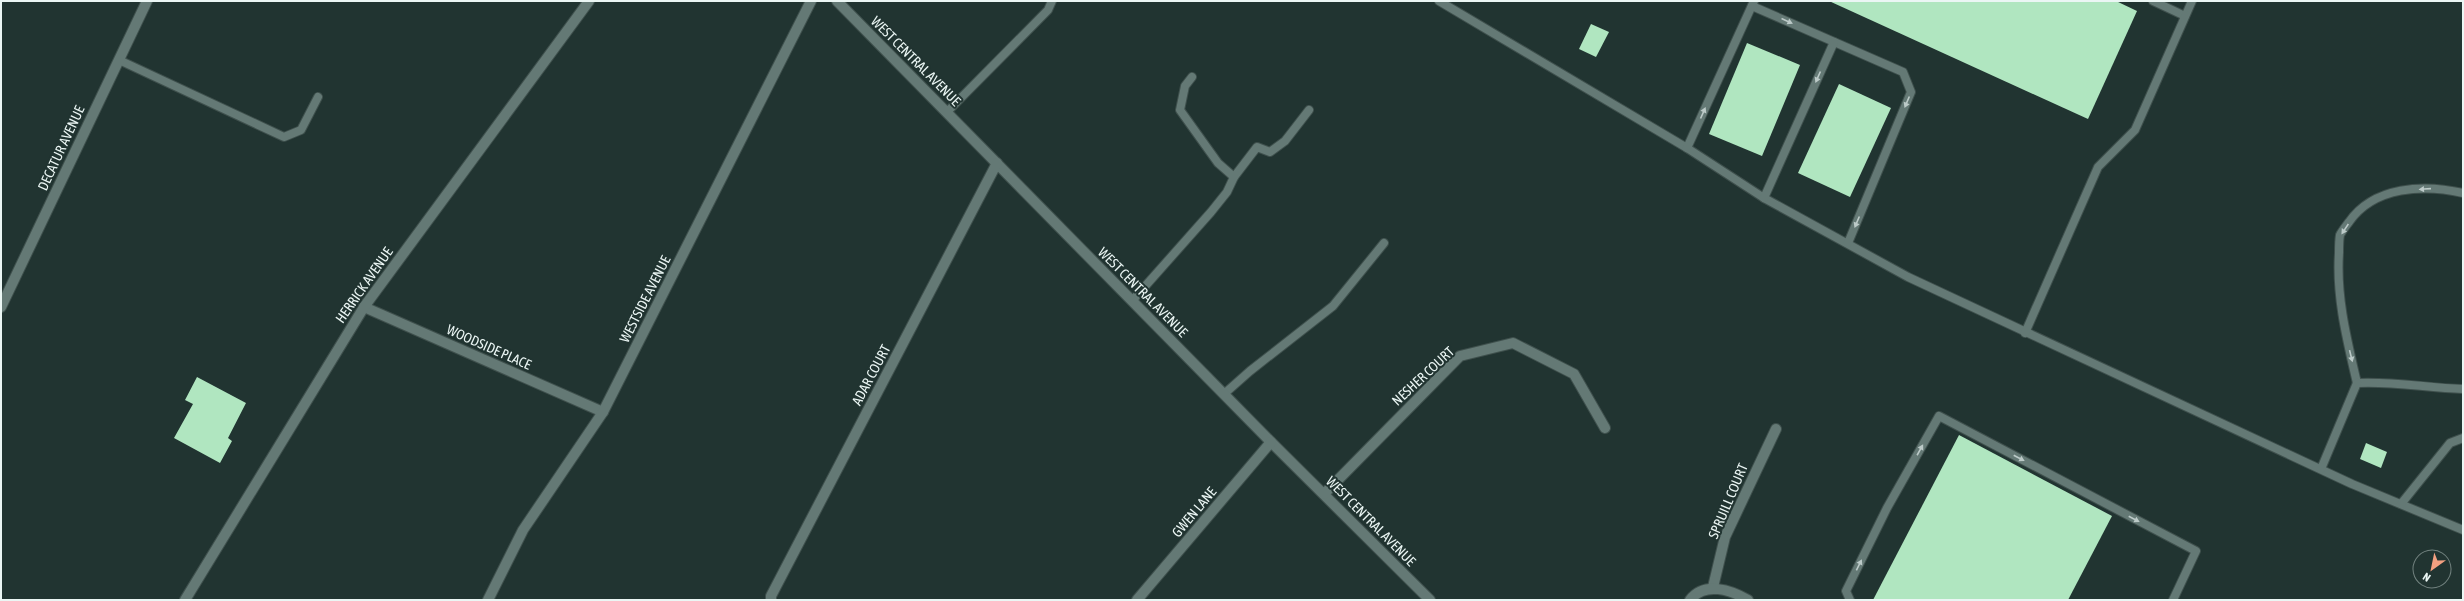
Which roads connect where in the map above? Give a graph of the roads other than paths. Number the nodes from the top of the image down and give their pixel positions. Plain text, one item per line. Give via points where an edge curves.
1 (147, 1) edge
2 (589, 1) edge
3 (811, 1) edge
4 (838, 1) edge
5 (1052, 1) edge
6 (1438, 1) edge
7 (2153, 1) edge
8 (2192, 1) edge
9 (1753, 3) edge
10 (2185, 16) junction
11 (1834, 42) junction
12 (119, 60) junction
13 (1192, 77) dead end
14 (318, 97) dead end
15 (1309, 110) dead end
16 (947, 112) junction
17 (1687, 148) junction
18 (997, 163) junction
19 (1234, 177) junction
20 (2463, 193) edge
21 (1764, 198) junction
22 (1384, 244) dead end
23 (1848, 244) junction
24 (1132, 301) junction
25 (1, 307) edge
26 (364, 307) junction
27 (2025, 333) junction
28 (2357, 383) junction
29 (2463, 389) edge
30 (1224, 394) junction
31 (603, 412) junction
32 (1605, 428) dead end
33 (1776, 429) dead end
34 (2463, 438) edge
35 (1271, 442) junction
36 (2321, 469) junction
37 (1324, 494) junction
38 (2401, 504) junction
39 (2463, 530) edge
40 (1713, 588) junction
41 (185, 600) edge
42 (488, 600) edge
43 (771, 600) edge
44 (1137, 600) edge
45 (1430, 600) edge
46 (1690, 600) edge
47 (1748, 600) edge
48 (1850, 600) edge
49 (2173, 600) edge

1 - 12 street, DECATUR AVENUE
2 - 26 street, HERRICK AVENUE
3 - 31 street, WESTSIDE AVENUE
4 - 16 street, WEST CENTRAL AVENUE
5 - 16 lane via 1048,10
6 - 17 lane
7 - 10 lane
8 - 10 lane
9 -> 11 lane
17 -> 9 lane
10 - 27 lane via 2136,130 2098,168
11 -> 21 lane
11 -> 23 lane via 1903,72 1911,92
12 - 14 lane via 284,137 301,130
12 - 25 street, DECATUR AVENUE
13 - 19 lane via 1185,86 1180,110 1218,163
15 - 19 lane via 1285,141 1270,152 1257,147
16 - 18 street, WEST CENTRAL AVENUE
17 - 21 lane
18 - 24 street, WEST CENTRAL AVENUE
18 - 43 street, ADAR COURT
19 - 24 lane via 1227,192 1212,212
20 -> 28 lane via 2441,188 2398,191 2371,201 2354,214 2340,235 2340,303
21 - 23 lane
22 - 30 lane via 1333,306
23 - 27 lane via 1908,277
24 - 30 street, WEST CENTRAL AVENUE
26 - 31 street, WOODSIDE PLACE
26 - 41 street, HERRICK AVENUE
27 - 36 lane
28 - 29 lane via 2381,382
28 - 36 lane
30 - 35 street, WEST CENTRAL AVENUE
31 - 42 street, WESTSIDE AVENUE via 524,530
32 - 37 street, NESHER COURT via 1574,374 1513,343 1460,356
33 - 40 street, SPRUILL COURT via 1725,537
34 - 38 lane via 2450,443
35 - 37 street, WEST CENTRAL AVENUE
35 - 44 street, GWEN LANE
36 - 38 lane
37 - 45 street, WEST CENTRAL AVENUE
38 - 39 lane
40 - 46 street via 1692,596
40 - 47 street via 1735,593
48 -> 49 lane via 1846,591 1887,508 1939,416 2196,551

